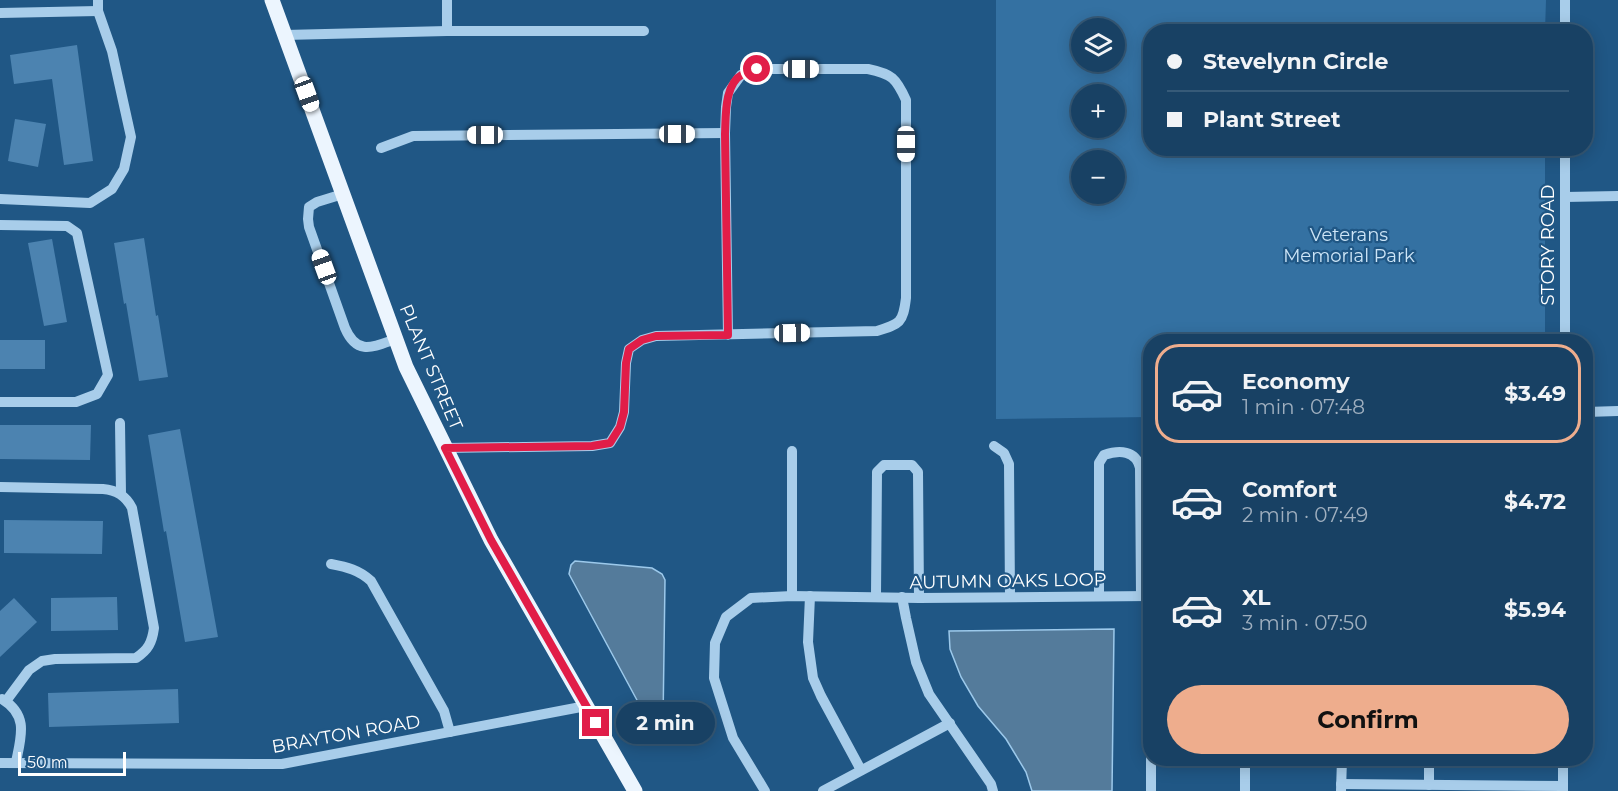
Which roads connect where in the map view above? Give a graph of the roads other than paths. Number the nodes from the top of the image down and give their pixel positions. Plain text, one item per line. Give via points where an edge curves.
1 (272, 0) edge
2 (447, 0) edge
3 (1565, 0) edge
4 (98, 5) edge
5 (0, 13) edge
6 (1565, 24) edge
7 (447, 31) junction
8 (644, 31) dead end
9 (285, 35) junction
10 (725, 134) junction
11 (381, 148) dead end
12 (1565, 156) edge
13 (343, 194) junction
14 (1618, 196) edge
15 (1565, 197) junction
16 (0, 199) edge
17 (0, 225) edge
18 (1565, 334) edge
19 (728, 335) junction
20 (396, 339) junction
21 (0, 402) edge
22 (1618, 411) edge
23 (1593, 412) edge
24 (120, 423) dead end
25 (994, 446) dead end
26 (445, 448) junction
27 (792, 451) dead end
28 (0, 487) edge
29 (121, 494) junction
30 (1143, 532) edge
31 (331, 564) dead end
32 (792, 596) junction
33 (810, 596) junction
34 (876, 596) junction
35 (1010, 596) junction
36 (1099, 596) junction
37 (1143, 596) edge
38 (902, 597) junction
39 (919, 597) junction
40 (3, 699) edge
41 (586, 706) junction
42 (950, 723) junction
43 (450, 732) junction
44 (16, 762) junction
45 (0, 763) edge
46 (1151, 766) edge
47 (1245, 766) edge
48 (1342, 766) edge
49 (1429, 766) edge
50 (1563, 766) edge
51 (861, 770) junction
52 (1429, 784) junction
53 (1341, 787) edge
54 (1563, 788) edge
55 (635, 791) edge
56 (765, 791) edge
57 (823, 791) edge
58 (993, 791) edge
59 (1151, 791) edge
60 (1245, 791) edge

1 - 9 main road, PLANT STREET
2 - 7 street
3 - 6 street
4 - 5 street
4 - 16 street via 131,137 124,169 112,189 90,203
7 - 8 street
7 - 9 street
9 - 13 main road, PLANT STREET
10 - 11 street via 413,136
10 - 19 street
10 - 19 street via 728,93 741,75 757,69 868,69 886,73 898,84 906,100 904,315 895,326 877,331
12 - 15 street, STORY ROAD
13 - 20 main road, PLANT STREET
13 - 20 street via 309,207 308,219 345,328 355,344 363,347
14 - 15 street
15 - 18 street, STORY ROAD
17 - 21 street via 67,225 77,233 108,375 97,394 76,402
19 - 26 street via 656,336 629,349 624,412 610,443
20 - 26 main road, PLANT STREET
22 - 23 street
24 - 29 street
25 - 35 street via 1004,453 1009,464
26 - 41 main road, PLANT STREET via 491,540
27 - 32 street
28 - 29 street via 112,489
29 - 40 street via 132,508 154,628 146,651 136,658 42,661
30 - 36 street via 1138,461 1133,455 1104,455 1099,463
31 - 43 street via 362,572 371,581 444,711
32 - 33 street
32 - 56 street via 751,598 726,617 715,643 714,678 733,738
33 - 34 street
33 - 51 street via 808,642 813,678
34 - 38 street
34 - 39 street via 877,472 884,465 912,465 918,472
35 - 36 street, AUTUMN OAKS LOOP
35 - 39 street, AUTUMN OAKS LOOP
36 - 37 street, AUTUMN OAKS LOOP
38 - 39 street, AUTUMN OAKS LOOP
38 - 42 street, AUTUMN OAKS LOOP via 916,662 929,694
40 - 44 street via 20,716
41 - 43 street, BRAYTON ROAD
41 - 55 main road, PLANT STREET
42 - 51 street
42 - 58 street, AUTUMN OAKS LOOP
43 - 44 street, BRAYTON ROAD via 274,764
44 - 45 street, BRAYTON ROAD
46 - 59 street
47 - 60 street
48 - 53 street
49 - 52 street
50 - 54 street
51 - 57 street
52 - 53 street
52 - 54 street

